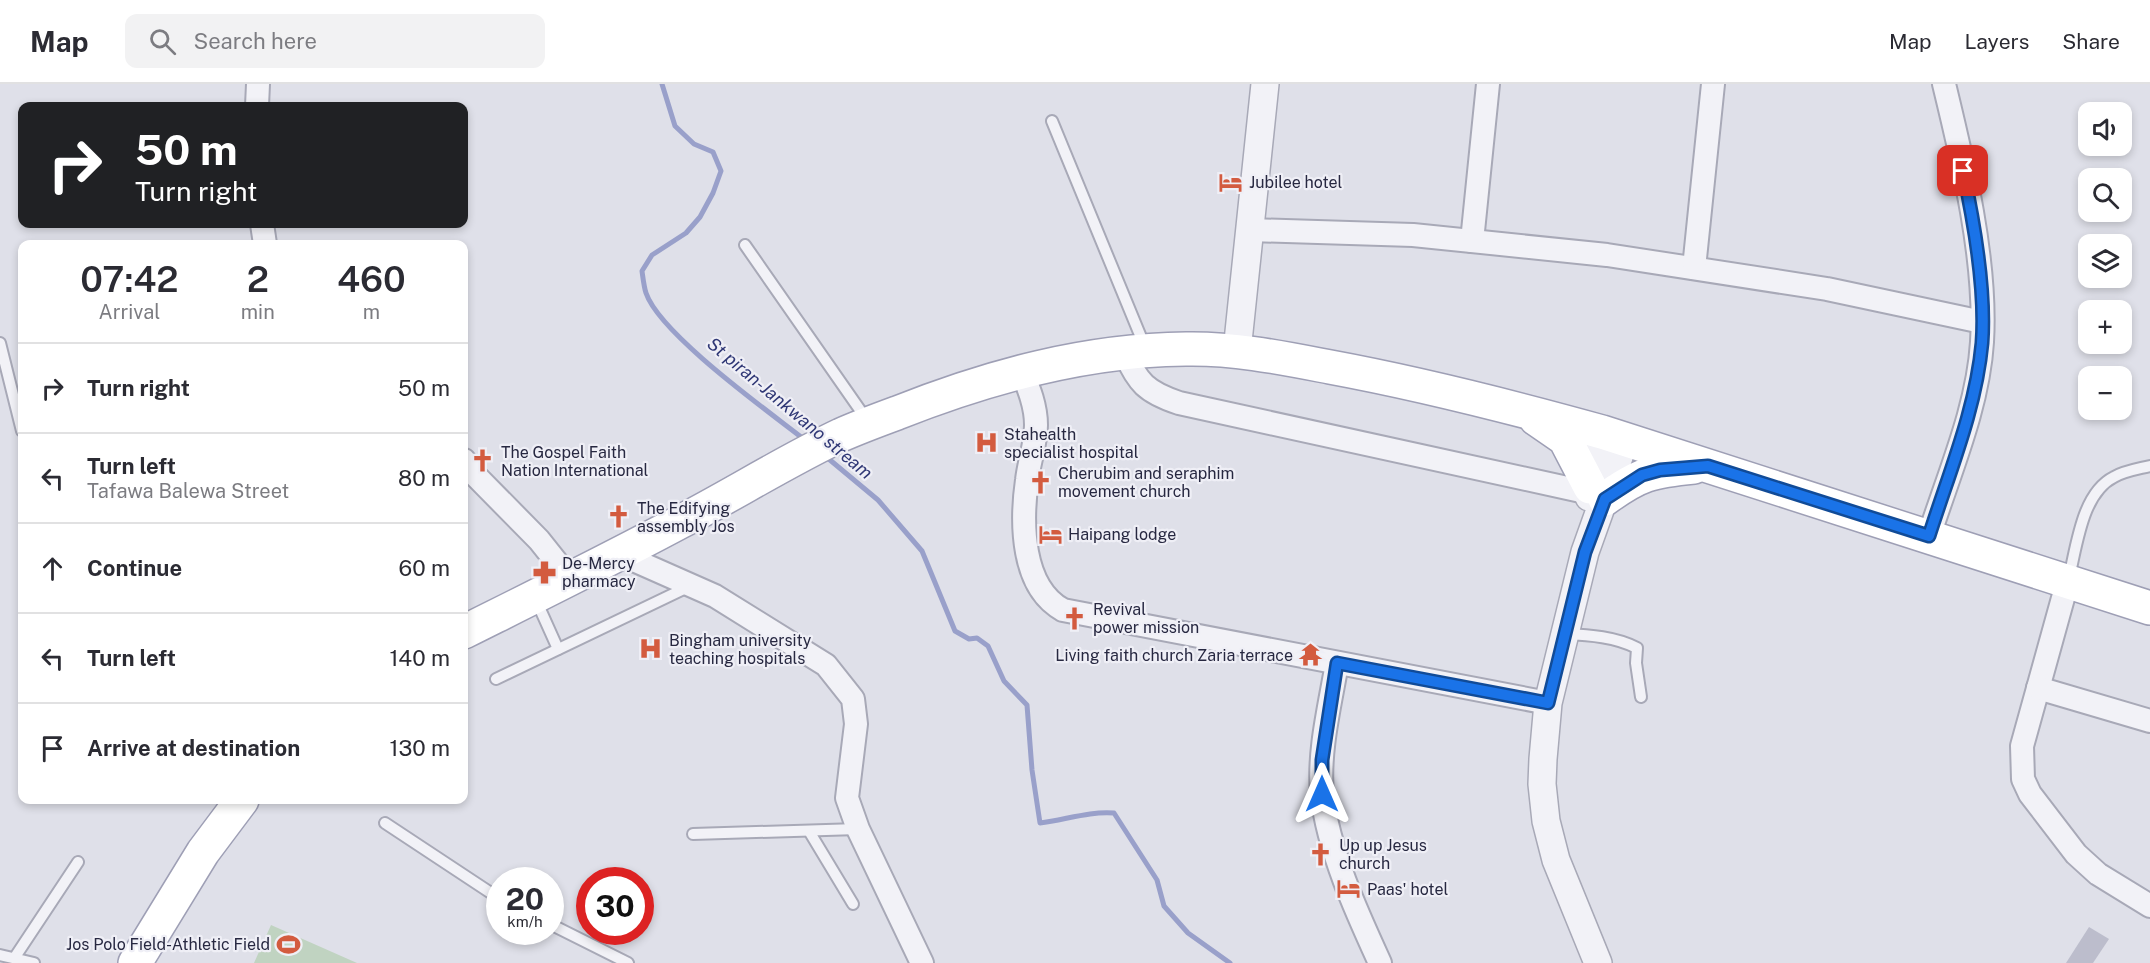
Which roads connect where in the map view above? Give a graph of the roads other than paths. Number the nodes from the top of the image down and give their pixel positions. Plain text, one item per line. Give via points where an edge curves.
1 (258, 84) edge
2 (1265, 84) edge
3 (1488, 84) edge
4 (1713, 84) edge
5 (1944, 84) edge
6 (257, 102) edge
7 (1052, 121) dead end
8 (1250, 230) junction
9 (1472, 241) junction
10 (745, 245) dead end
11 (1694, 268) junction
12 (1982, 322) junction
13 (0, 343) edge
14 (1135, 351) junction
15 (1237, 351) junction
16 (1022, 372) junction
17 (1516, 408) junction
18 (18, 415) edge
19 (856, 429) junction
20 (1613, 436) junction
21 (468, 466) edge
22 (1708, 466) junction
23 (2150, 466) edge
24 (1595, 493) junction
25 (1929, 536) junction
26 (620, 555) junction
27 (570, 579) junction
28 (2068, 580) junction
29 (691, 586) junction
30 (535, 597) junction
31 (2150, 608) edge
32 (468, 630) edge
33 (1565, 634) junction
34 (558, 649) junction
35 (1337, 663) junction
36 (496, 679) dead end
37 (2038, 688) junction
38 (1641, 697) dead end
39 (1548, 703) junction
40 (2150, 721) edge
41 (239, 804) edge
42 (385, 823) dead end
43 (858, 829) junction
44 (809, 831) junction
45 (693, 834) dead end
46 (78, 862) dead end
47 (486, 890) edge
48 (853, 904) dead end
49 (2150, 906) edge
50 (564, 931) edge
51 (0, 955) edge
52 (15, 957) junction
53 (34, 963) edge
54 (135, 963) edge
55 (628, 963) edge
56 (922, 963) edge
57 (1380, 963) edge
58 (1598, 963) edge

1 - 6 street
2 - 8 street
3 - 9 street
4 - 11 street
5 - 12 street via 1972,208
7 - 14 lane
8 - 9 street via 1413,235
8 - 15 street
9 - 11 street
10 - 19 lane
11 - 12 street via 1827,289
12 - 25 street via 1976,384
13 - 18 lane
14 - 15 main road
14 - 16 main road
14 - 24 street via 1135,375 1145,388 1179,403
15 - 17 main road via 1397,379
16 - 19 main road via 930,400
16 - 35 street via 1031,394 1036,426 1025,501 1029,557 1035,578 1052,604 1063,610
17 - 20 main road
17 - 24 main road via 1564,439
19 - 26 main road
20 - 22 main road
20 - 24 street
21 - 27 street via 539,540
22 - 24 main road via 1660,470
22 - 25 main road
23 - 28 lane via 2115,476 2099,487 2089,502
24 - 33 street
25 - 28 main road
26 - 27 main road
26 - 29 street
27 - 30 main road
28 - 31 main road
28 - 37 street
29 - 34 lane
29 - 43 street via 716,596 826,665 852,699 856,724 848,798
30 - 32 main road
30 - 34 lane
33 - 38 lane via 1597,636 1637,648
33 - 39 street
34 - 36 lane
35 - 39 street
35 - 57 street via 1322,760 1322,794 1340,863
37 - 40 street
37 - 49 street via 2022,746 2026,786 2076,854 2098,874
39 - 58 street via 1542,784 1546,820 1556,860
41 - 54 main road via 203,852
42 - 47 lane
43 - 44 lane
43 - 56 street
44 - 45 lane
44 - 48 lane
46 - 52 lane
50 - 55 lane
51 - 52 lane
52 - 53 lane

